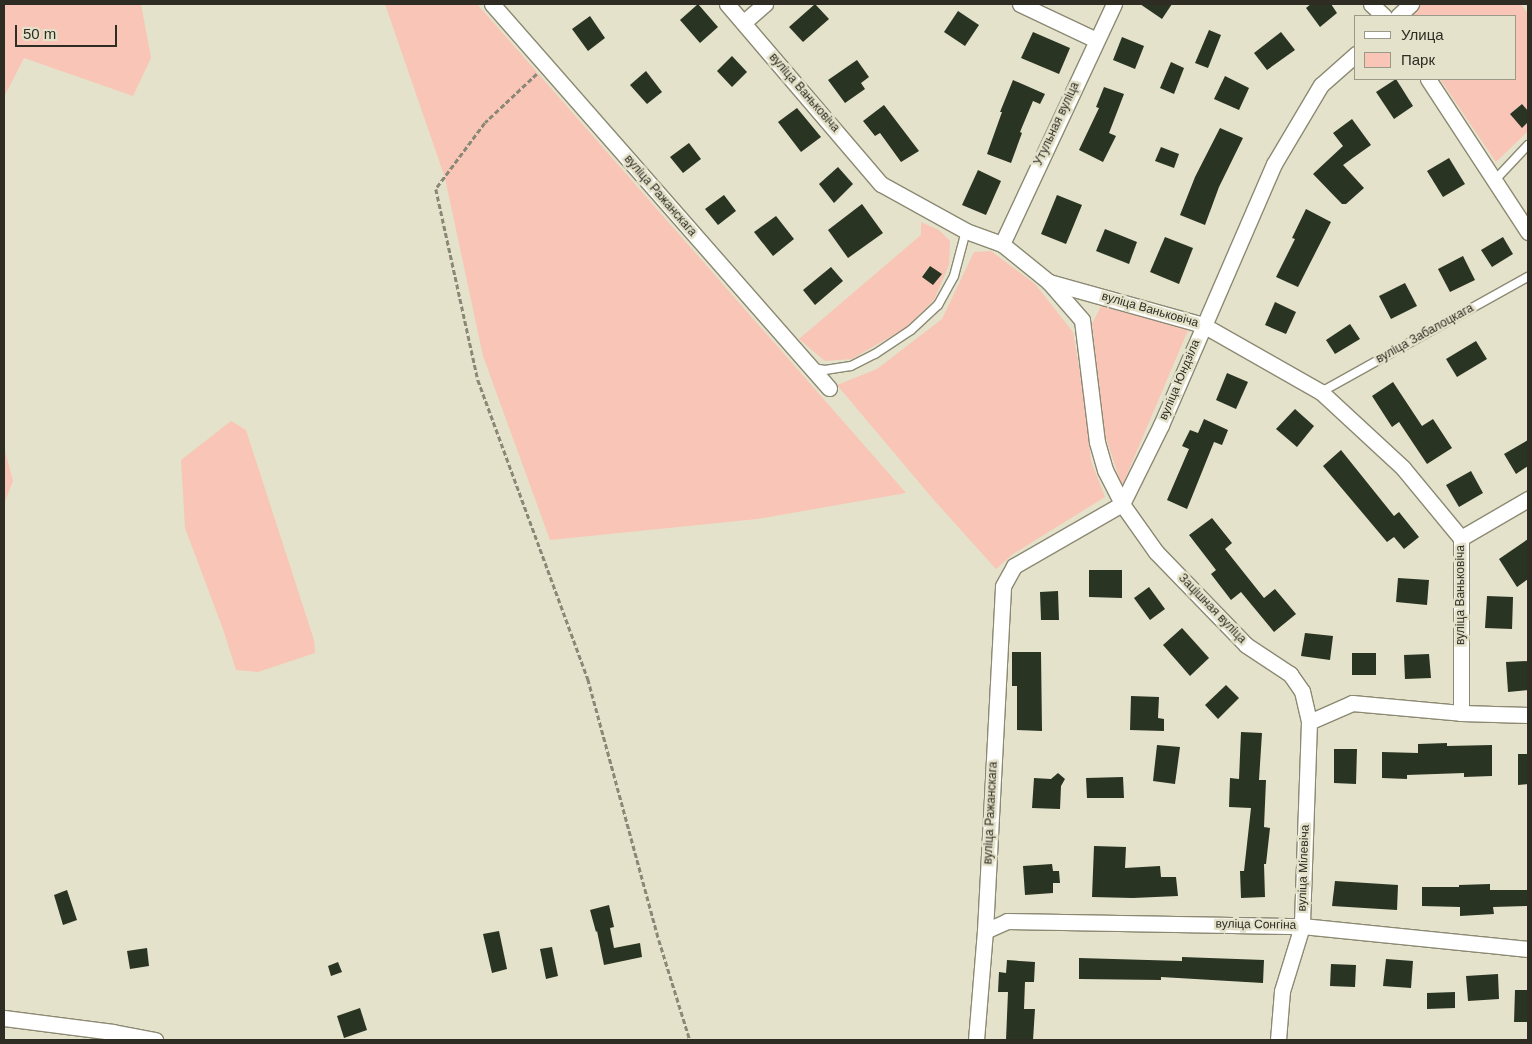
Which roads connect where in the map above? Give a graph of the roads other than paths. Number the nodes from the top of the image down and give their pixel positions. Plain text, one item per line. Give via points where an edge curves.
1 (492, 4) edge
2 (727, 4) edge
3 (765, 4) edge
4 (1020, 4) edge
5 (1114, 4) edge
6 (1371, 4) edge
7 (1412, 4) edge
8 (1383, 15) edge
9 (1399, 15) edge
10 (744, 22) junction
11 (1096, 40) junction
12 (1354, 56) edge
13 (1429, 80) edge
14 (1528, 146) edge
15 (1495, 180) junction
16 (966, 231) junction
17 (1528, 232) edge
18 (1002, 244) junction
19 (1528, 277) edge
20 (1049, 282) junction
21 (1203, 325) junction
22 (811, 368) junction
23 (829, 388) dead end
24 (1321, 392) junction
25 (1528, 499) edge
26 (1122, 504) junction
27 (1461, 538) junction
28 (1461, 713) junction
29 (1528, 715) edge
30 (1309, 722) junction
31 (1302, 926) junction
32 (985, 931) junction
33 (1528, 950) edge
34 (4, 1018) edge
35 (154, 1040) edge
36 (976, 1040) edge
37 (1278, 1040) edge

1 - 22 street, вуліца Ражанскага
2 - 10 street, вуліца Ваньковіча
3 - 10 street
4 - 11 street
5 - 11 street, Утульная вуліца
6 - 8 street
7 - 9 street
10 - 16 street, вуліца Ваньковіча via 881,184
11 - 18 street, Утульная вуліца
12 - 21 street, вуліца Юндзіла via 1321,85 1274,164
13 - 15 street
14 - 15 lane
15 - 17 street
16 - 18 street, вуліца Ваньковіча
16 - 22 lane via 956,270 938,305 911,330 851,366 825,370
18 - 20 street, вуліца Ваньковіча
19 - 24 lane, вуліца Забалоцкага
20 - 21 street, вуліца Ваньковіча
20 - 26 street, Зацішная вуліца via 1082,320 1096,442 1105,470
21 - 24 street, вуліца Ваньковіча
21 - 26 street, вуліца Юндзіла via 1161,425
22 - 23 street, вуліца Ражанскага
24 - 27 street, вуліца Ваньковіча via 1403,468
25 - 27 street
26 - 30 street, Зацішная вуліца via 1156,552 1246,645 1290,674 1302,691
26 - 32 street, вуліца Ражанскага via 1014,566 1003,586
27 - 28 street, вуліца Ваньковіча
28 - 29 street
28 - 30 street via 1352,702
30 - 31 street, вуліца Мілевіча
31 - 32 street, вуліца Сонгіна via 1007,921
31 - 33 street, вуліца Сонгіна
31 - 37 street, вуліца Мілевіча via 1282,991
32 - 36 street, вуліца Ражанскага
34 - 35 street

